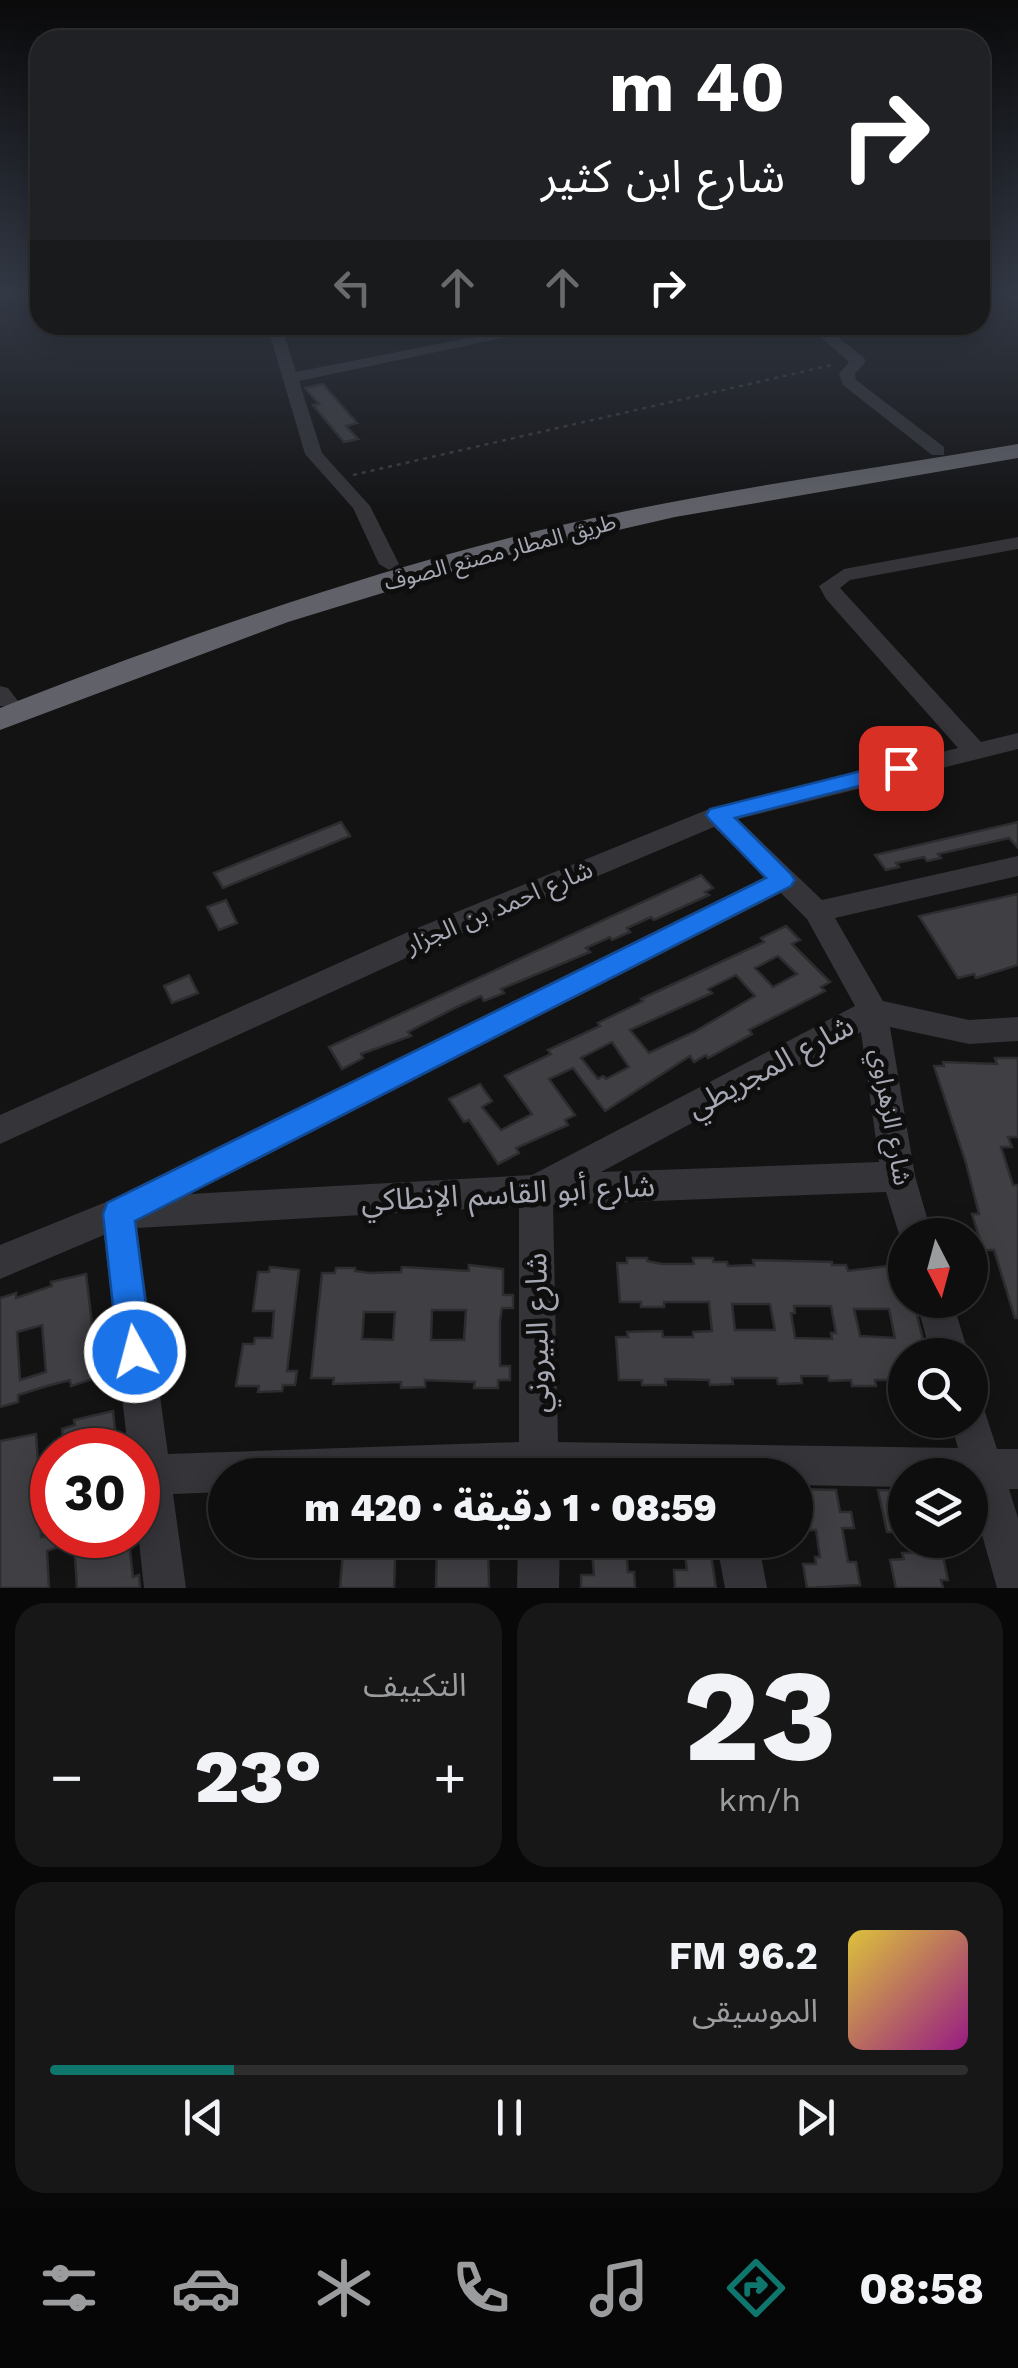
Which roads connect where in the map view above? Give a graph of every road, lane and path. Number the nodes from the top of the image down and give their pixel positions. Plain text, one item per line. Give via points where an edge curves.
1 (287, 368) edge
2 (340, 368) edge
3 (813, 368) edge
4 (838, 368) edge
5 (852, 368) edge
6 (847, 374) junction
7 (290, 378) junction
8 (1018, 437) edge
9 (938, 450) junction
10 (1018, 451) edge
11 (337, 478) junction
12 (1018, 543) edge
13 (389, 564) junction
14 (2, 705) edge
15 (1018, 740) edge
16 (974, 750) junction
17 (718, 815) junction
18 (1018, 866) edge
19 (782, 880) junction
20 (818, 912) junction
21 (873, 1011) junction
22 (1018, 1029) edge
23 (0, 1130) edge
24 (898, 1176) junction
25 (536, 1190) junction
26 (118, 1214) junction
27 (910, 1218) edge
28 (0, 1262) edge
29 (144, 1428) edge
30 (980, 1438) edge
31 (539, 1458) edge
32 (813, 1469) edge
33 (1000, 1469) edge
34 (208, 1474) edge
35 (160, 1475) edge
36 (160, 1550) edge
37 (538, 1558) edge
38 (740, 1558) edge
39 (165, 1588) edge
40 (538, 1588) edge
41 (746, 1588) edge
42 (1018, 1588) edge

1 - 7 street
2 - 7 street
3 - 11 path
4 - 6 path
5 - 6 street
6 - 9 street
7 - 11 street via 314,454
8 - 9 highway, طريق المطار مصنع الصوف
9 - 13 highway, طريق المطار مصنع الصوف via 609,509
10 - 14 highway, طريق المطار مصنع الصوف via 653,514 484,552
11 - 13 street via 372,524
12 - 16 street via 844,575 828,586
13 - 14 highway, طريق المطار مصنع الصوف via 172,636
15 - 16 street, شارع احمد بن الجزار
16 - 17 street, شارع احمد بن الجزار
17 - 19 street, شارع الزهراوي
17 - 23 street, شارع احمد بن الجزار via 420,939
18 - 20 street
19 - 20 street, شارع الزهراوي
19 - 26 street
20 - 21 street, شارع الزهراوي
21 - 22 street, شارع المجريطي via 969,1032
21 - 24 street, شارع الزهراوي
21 - 25 street, شارع المجريطي
24 - 25 street, شارع أبو القاسم الإنطاكي
24 - 27 street, شارع الزهراوي
25 - 26 street, شارع أبو القاسم الإنطاكي
25 - 31 street, شارع البيروني
26 - 28 street
26 - 29 street
30 - 33 street
32 - 33 street
33 - 42 street
34 - 35 street
36 - 39 street
37 - 40 street
38 - 41 street

